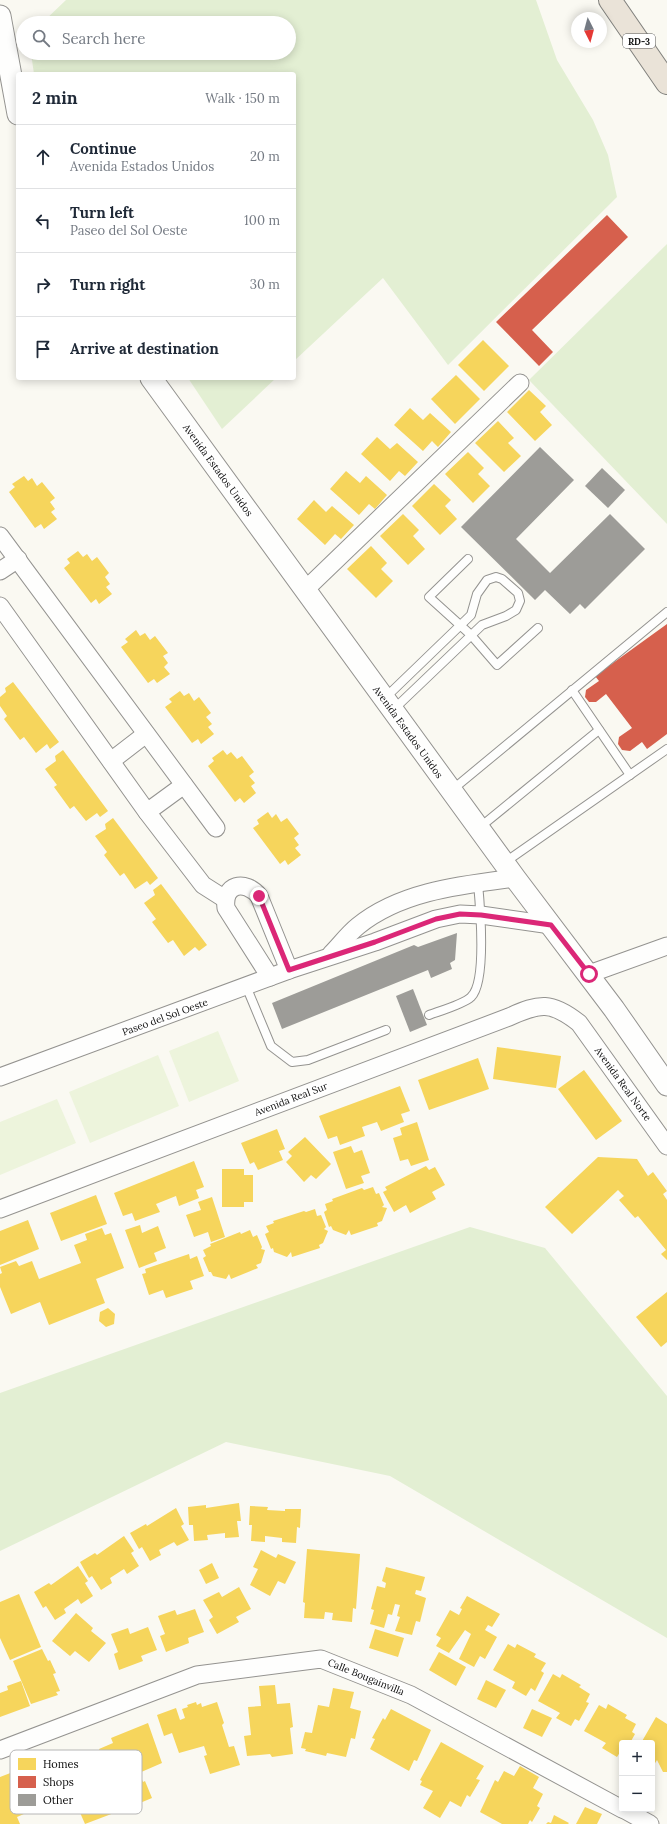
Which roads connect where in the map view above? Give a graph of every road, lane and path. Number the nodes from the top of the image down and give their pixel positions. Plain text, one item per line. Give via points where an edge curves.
1 (610, 0) edge
2 (0, 16) edge
3 (667, 83) edge
4 (6, 84) edge
5 (16, 109) edge
6 (152, 380) edge
7 (520, 383) dead end
8 (0, 536) edge
9 (18, 559) junction
10 (468, 559) dead end
11 (0, 571) edge
12 (305, 590) junction
13 (0, 606) edge
14 (667, 612) edge
15 (460, 625) junction
16 (538, 628) dead end
17 (471, 635) junction
18 (572, 690) junction
19 (388, 705) junction
20 (599, 730) junction
21 (146, 734) junction
22 (667, 749) edge
23 (111, 762) junction
24 (630, 775) junction
25 (184, 785) junction
26 (451, 790) junction
27 (147, 812) junction
28 (216, 828) dead end
29 (479, 829) junction
30 (509, 871) junction
31 (478, 883) junction
32 (427, 894) junction
33 (225, 900) junction
34 (481, 915) junction
35 (436, 919) junction
36 (551, 925) junction
37 (667, 946) edge
38 (329, 956) junction
39 (289, 970) junction
40 (589, 974) junction
41 (270, 977) junction
42 (246, 986) junction
43 (429, 1015) dead end
44 (579, 1022) joint
45 (386, 1030) dead end
46 (0, 1077) edge
47 (667, 1085) edge
48 (667, 1146) edge
49 (0, 1209) edge
50 (0, 1750) edge
51 (619, 1807) edge
52 (628, 1812) edge
53 (650, 1824) edge

1 - 3 highway, RD-3
2 - 4 street
4 - 5 street
6 - 12 street, Avenida Estados Unidos
7 - 12 street
8 - 9 street
9 - 11 street
9 - 21 street
10 - 15 lane via 429,597
12 - 19 street, Avenida Estados Unidos
13 - 23 street
14 - 18 lane
15 - 17 lane
15 - 17 lane via 471,615 477,594 487,580 496,577 502,579 518,593 520,601 516,610 482,625
15 - 19 lane
16 - 17 lane via 498,665
17 - 19 lane
18 - 20 lane
18 - 26 lane
19 - 26 street, Avenida Estados Unidos
20 - 24 lane
20 - 29 lane
21 - 23 street
21 - 25 street
22 - 24 lane
23 - 27 street
24 - 30 lane
25 - 27 street
25 - 28 street
26 - 29 street, Avenida Estados Unidos
27 - 33 street via 203,885
29 - 30 street, Avenida Estados Unidos
30 - 31 street, Paseo del Sol Oeste
30 - 36 street, Avenida Estados Unidos
31 - 32 street, Paseo del Sol Oeste
31 - 34 lane
32 - 35 street
32 - 38 street, Paseo del Sol Oeste via 396,902 358,926
33 - 39 street via 233,888 245,886 254,890 262,901
33 - 41 street via 226,908
34 - 35 street, Paseo del Sol Oeste via 460,914
34 - 36 street, Paseo del Sol Oeste
34 - 43 lane via 478,989 471,998
35 - 38 street, Paseo del Sol Oeste
36 - 40 street, Avenida Estados Unidos
37 - 40 street
38 - 39 street, Paseo del Sol Oeste
39 - 41 street, Paseo del Sol Oeste
40 - 47 street, Avenida Estados Unidos
41 - 42 street, Paseo del Sol Oeste
42 - 45 lane via 271,1046 292,1062 308,1060
42 - 46 street, Paseo del Sol Oeste
44 - 48 street, Avenida Real Norte
44 - 49 street, Avenida Real Sur via 554,1007 532,1006 509,1017
50 - 51 street, Calle Bougainvilla via 197,1675 321,1659 410,1694
52 - 53 street, Calle Bougainvilla

